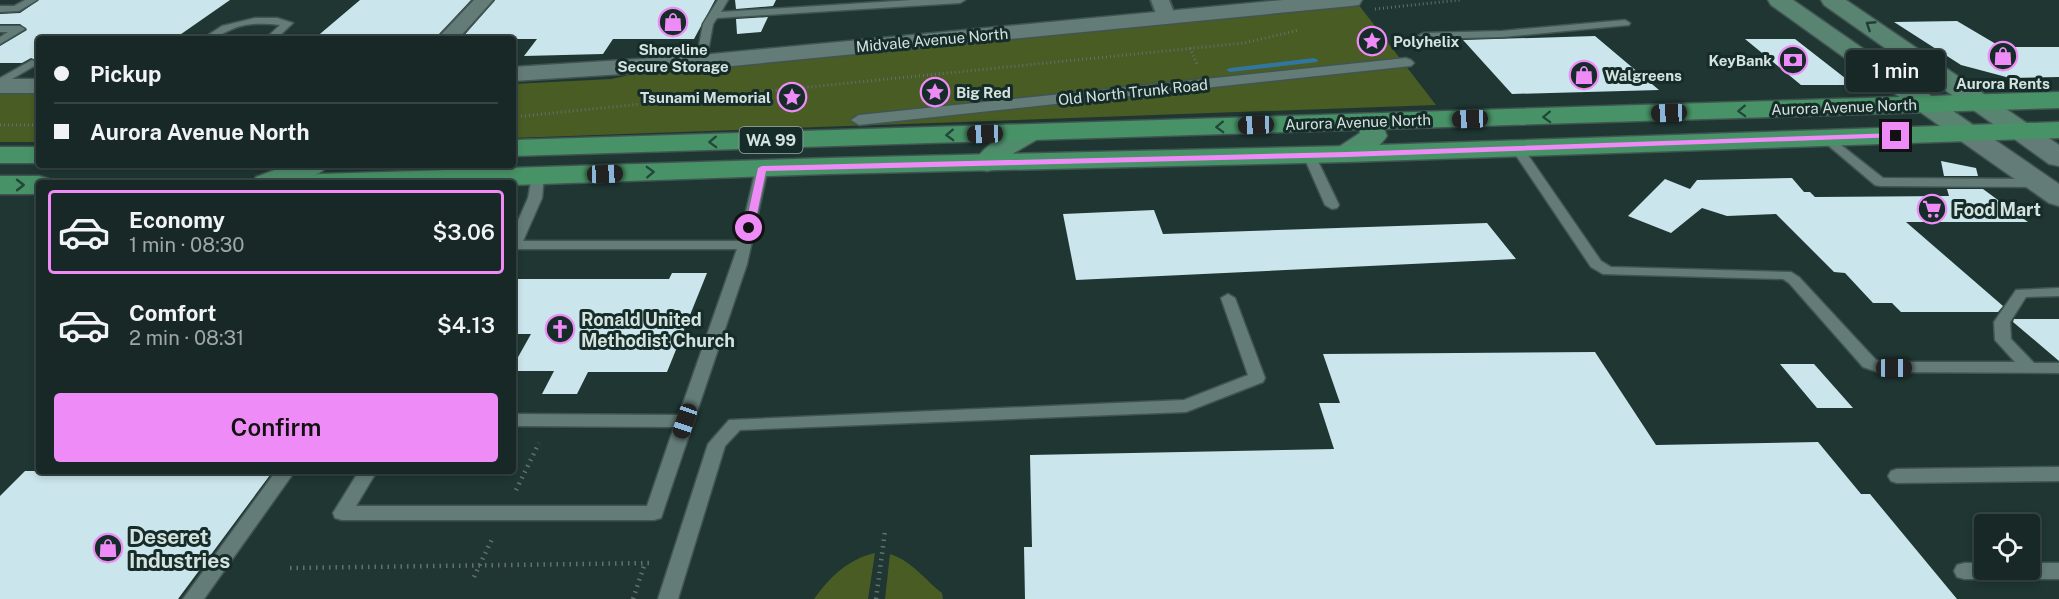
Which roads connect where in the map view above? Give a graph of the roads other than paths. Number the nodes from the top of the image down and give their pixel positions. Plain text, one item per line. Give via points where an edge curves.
1 (32, 0) edge
2 (484, 0) edge
3 (723, 0) edge
4 (960, 0) edge
5 (1779, 0) edge
6 (1832, 0) edge
7 (1361, 5) edge
8 (0, 9) edge
9 (1163, 9) edge
10 (714, 15) junction
11 (1625, 23) dead end
12 (0, 29) edge
13 (211, 36) edge
14 (274, 36) edge
15 (450, 36) edge
16 (1423, 36) dead end
17 (0, 41) edge
18 (701, 62) junction
19 (1406, 63) dead end
20 (516, 74) edge
21 (36, 75) edge
22 (0, 85) edge
23 (2059, 100) edge
24 (1983, 103) junction
25 (1926, 105) junction
26 (859, 120) dead end
27 (1370, 122) junction
28 (2059, 130) edge
29 (2022, 132) junction
30 (1029, 133) junction
31 (1967, 133) junction
32 (1827, 138) junction
33 (516, 148) edge
34 (1517, 148) junction
35 (1347, 154) junction
36 (0, 155) edge
37 (36, 155) edge
38 (1309, 155) junction
39 (2059, 158) edge
40 (987, 163) junction
41 (306, 168) edge
42 (762, 168) junction
43 (538, 176) junction
44 (274, 180) edge
45 (493, 180) edge
46 (0, 185) edge
47 (36, 185) edge
48 (2049, 190) edge
49 (1332, 205) dead end
50 (516, 241) edge
51 (516, 245) edge
52 (745, 245) junction
53 (2059, 292) edge
54 (1228, 298) dead end
55 (2031, 368) junction
56 (2059, 368) edge
57 (516, 420) edge
58 (685, 421) junction
59 (284, 474) edge
60 (366, 474) edge
61 (2059, 474) edge
62 (1897, 476) dead end
63 (1964, 571) dead end
64 (2059, 571) edge
65 (193, 599) edge
66 (668, 599) edge

1 - 8 lane via 16,9
2 - 15 street
3 - 10 lane
4 - 10 lane
5 - 25 main road
24 -> 6 main road
7 - 9 street, Midvale Avenue North
9 - 18 street, Midvale Avenue North
10 - 18 lane via 708,24
11 - 16 lane via 1502,34
12 - 17 lane via 20,29
13 - 14 lane via 237,22 288,22
18 - 20 street, Midvale Avenue North
19 - 26 street, Old North Trunk Road
21 - 22 street
23 - 24 highway, Aurora Avenue North / WA 99
24 - 25 highway, Aurora Avenue North / WA 99
24 - 29 main road
25 -> 27 highway, Aurora Avenue North / WA 99
25 - 31 main road
27 -> 30 highway, Aurora Avenue North / WA 99
27 - 35 main road via 1374,136
28 - 29 highway, Aurora Avenue North / WA 99
29 - 31 highway, Aurora Avenue North / WA 99
29 - 39 street
30 -> 33 highway, Aurora Avenue North / WA 99
30 - 40 main road via 1002,148
31 - 32 highway, Aurora Avenue North / WA 99
31 - 48 street
32 - 34 highway, Aurora Avenue North / WA 99
32 - 48 lane via 1880,182
34 - 35 highway, Aurora Avenue North / WA 99
34 - 55 lane via 1596,264 1608,271 1786,275 1869,363 1878,367
35 - 38 highway, Aurora Avenue North / WA 99
36 - 37 highway
38 - 40 highway, Aurora Avenue North / WA 99
38 - 49 lane
40 - 42 highway, Aurora Avenue North / WA 99
41 - 44 main road
43 -> 42 highway, Aurora Avenue North / WA 99
42 - 52 lane
43 - 45 highway, Aurora Avenue North / WA 99
43 - 50 lane via 535,198
46 -> 47 highway
51 - 52 lane
52 - 58 lane
53 - 55 lane via 2021,293 2002,322 2003,340
54 - 66 lane via 1257,378 1186,406 735,424 717,444
55 - 56 lane
57 - 58 lane
58 - 60 lane via 654,513 342,513
59 - 65 lane
61 - 62 lane
63 - 64 lane

